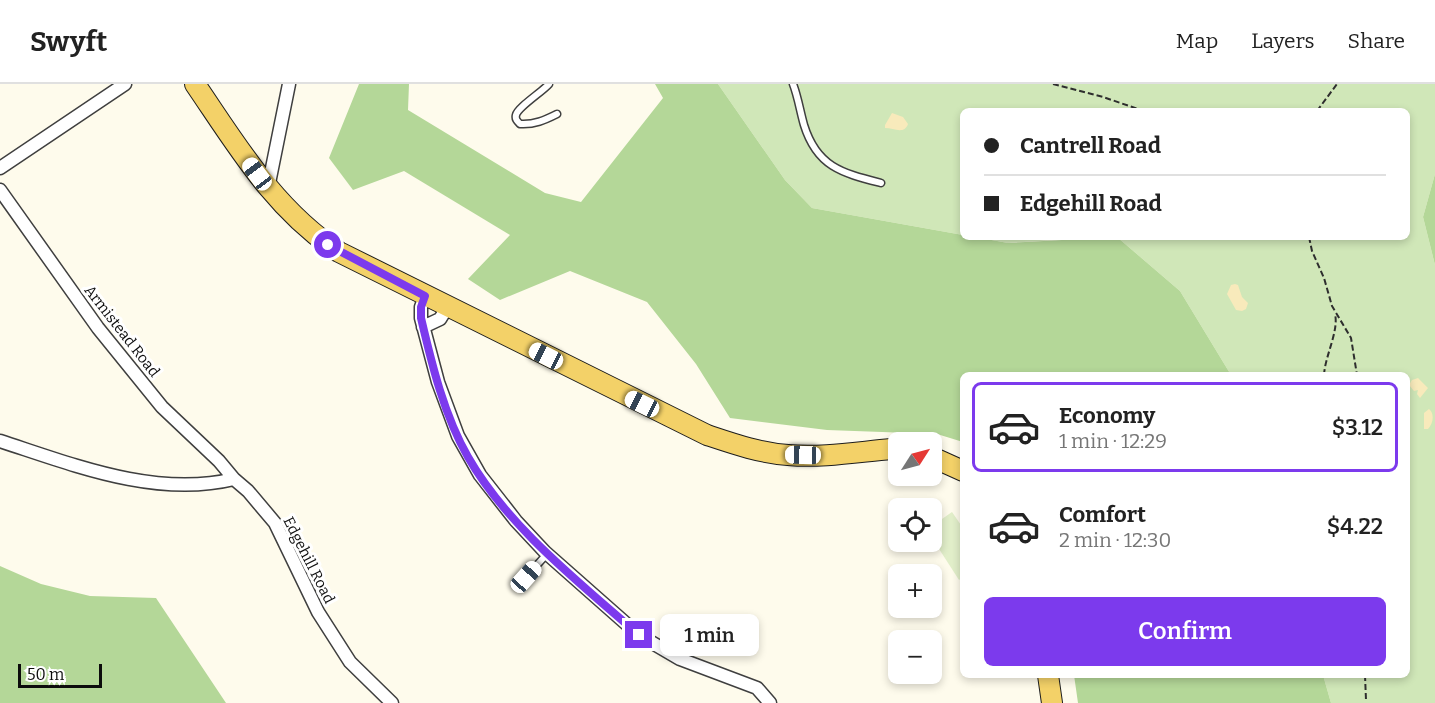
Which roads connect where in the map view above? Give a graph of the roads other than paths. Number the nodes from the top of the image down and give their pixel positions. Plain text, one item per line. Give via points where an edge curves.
1 (125, 84) edge
2 (195, 84) edge
3 (290, 84) edge
4 (549, 84) edge
5 (793, 84) edge
6 (557, 114) dead end
7 (0, 168) edge
8 (881, 183) dead end
9 (268, 188) junction
10 (0, 190) edge
11 (425, 296) junction
12 (448, 306) junction
13 (423, 327) junction
14 (0, 441) edge
15 (888, 449) edge
16 (942, 460) edge
17 (960, 466) edge
18 (234, 479) junction
19 (547, 554) junction
20 (526, 577) dead end
21 (1048, 678) edge
22 (392, 703) edge
23 (770, 703) edge
24 (1052, 703) edge

1 - 7 street
2 - 9 main road
3 - 9 street
4 - 6 lane via 519,110 516,119 527,124
5 - 8 lane via 814,149 832,166
9 - 11 main road via 318,238
10 - 18 street, Armistead Road via 98,328 162,407
11 - 12 main road
11 - 13 street via 420,312
12 - 13 street via 440,319
12 - 15 main road via 670,418 736,445 789,455
13 - 19 street via 438,382 468,456 516,521
14 - 18 street via 149,483 198,486
16 - 17 main road
18 - 22 street, Edgehill Road via 275,523 318,612 350,662
19 - 20 lane
19 - 23 street via 639,635 680,659 757,688
21 - 24 main road

